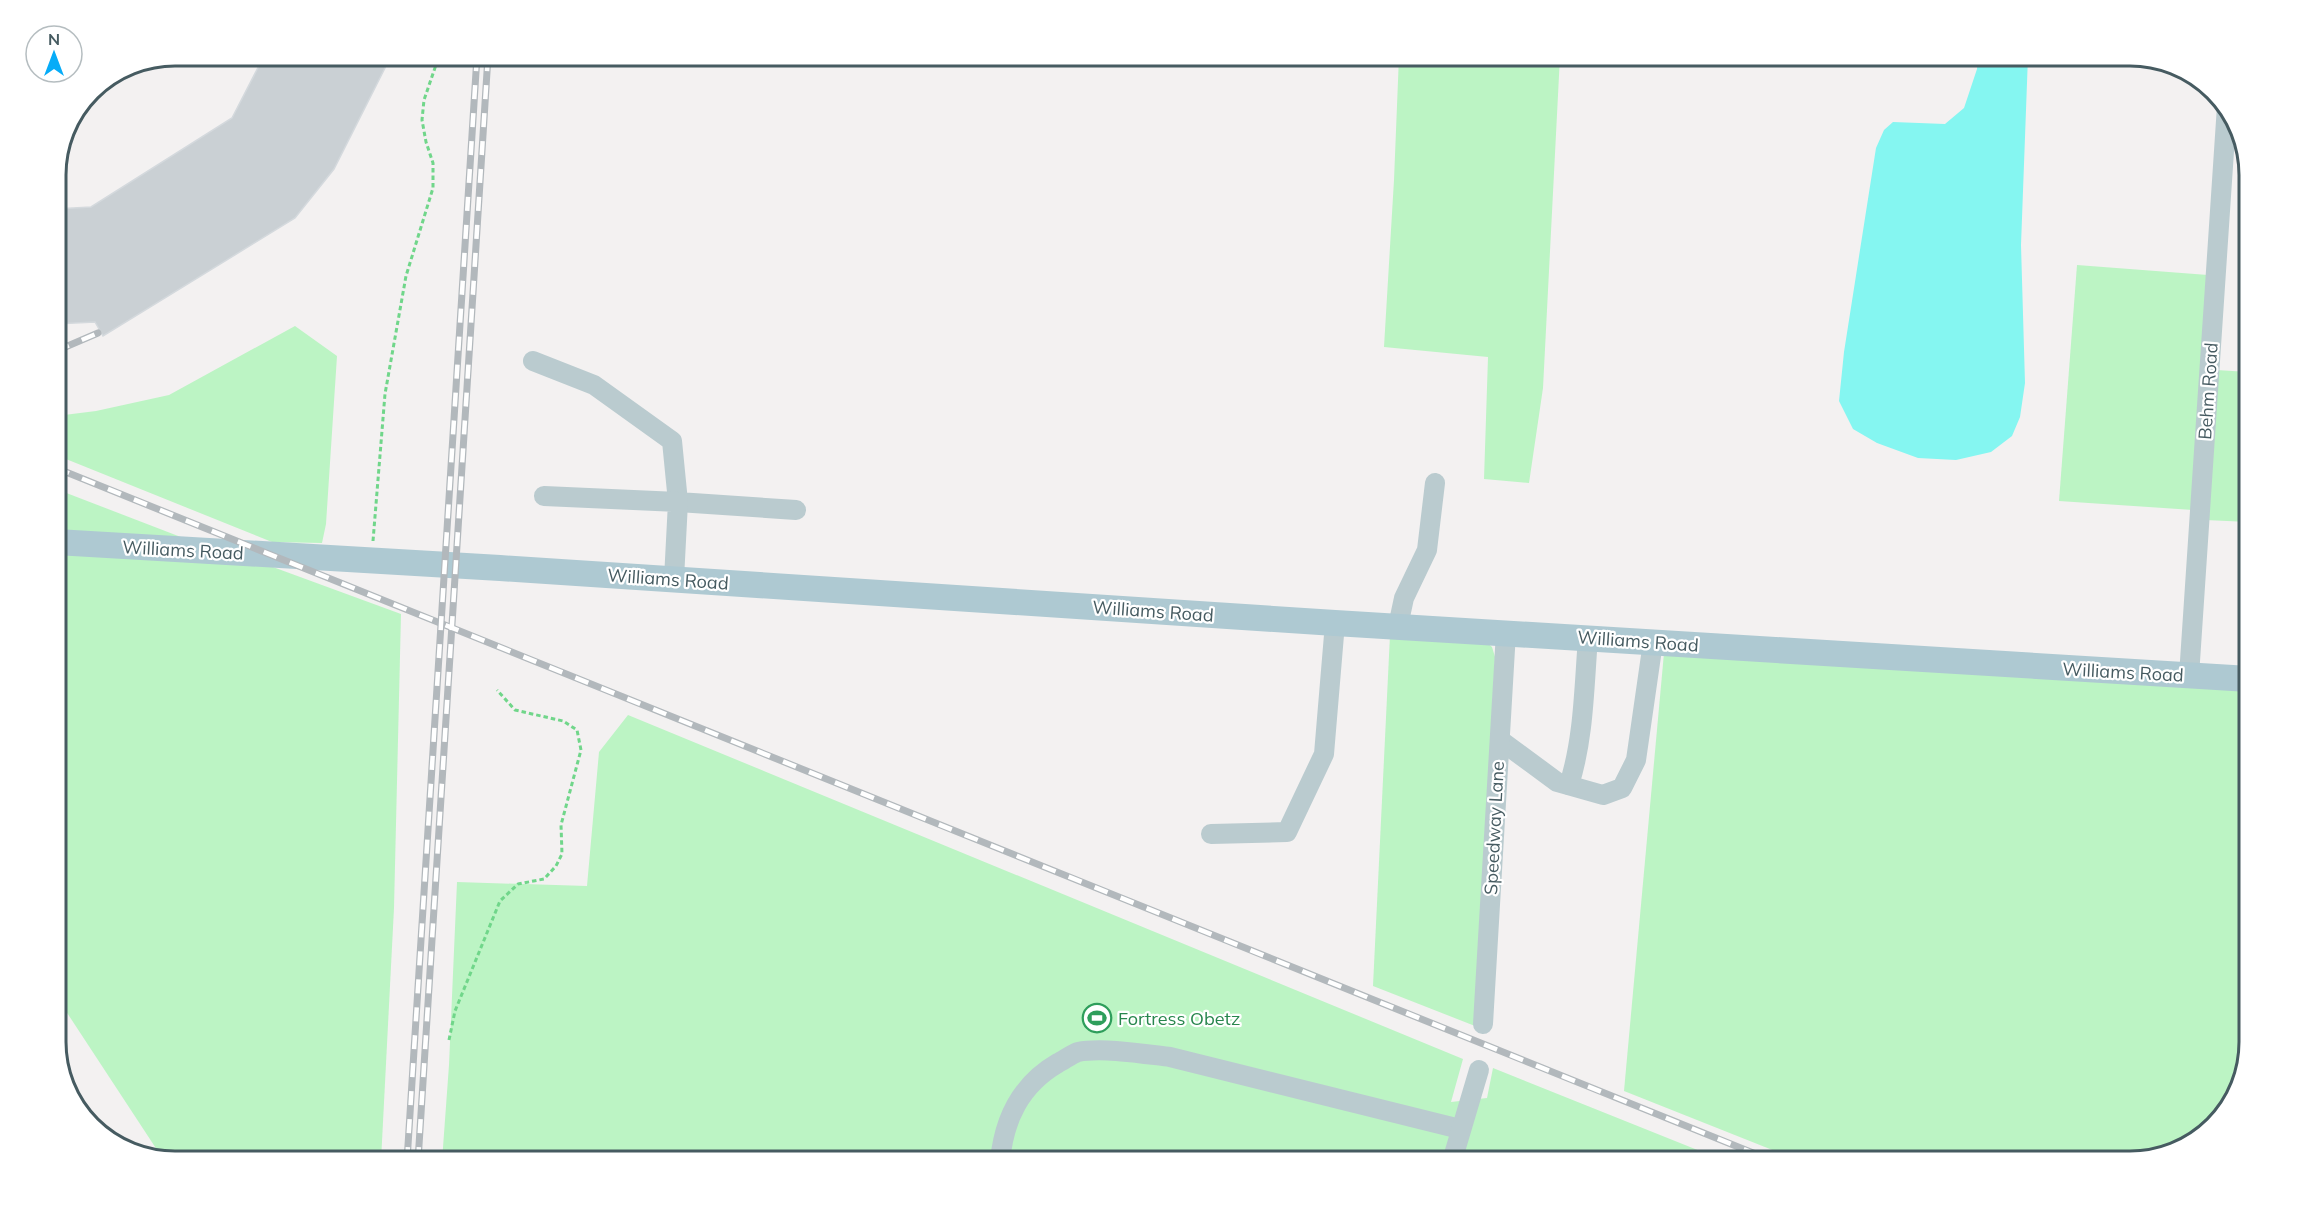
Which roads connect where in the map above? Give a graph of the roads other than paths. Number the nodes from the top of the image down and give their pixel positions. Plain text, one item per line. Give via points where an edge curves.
1 (2226, 123) edge
2 (532, 361) dead end
3 (1435, 483) dead end
4 (544, 496) dead end
5 (678, 501) junction
6 (795, 510) dead end
7 (66, 543) edge
8 (674, 579) junction
9 (1335, 623) junction
10 (1398, 626) junction
11 (1506, 632) junction
12 (1588, 638) junction
13 (1653, 642) junction
14 (2189, 676) junction
15 (2239, 678) edge
16 (1500, 740) junction
17 (1569, 785) junction
18 (1211, 834) dead end
19 (1483, 1024) dead end
20 (1479, 1070) dead end
21 (1460, 1129) junction
22 (1001, 1151) edge
23 (1454, 1151) edge

1 - 14 street, Behm Road
2 - 5 street via 594,386 672,441
3 - 10 street via 1427,550 1404,598
4 - 5 street
5 - 6 street
5 - 8 street
7 - 8 main road, Williams Road
8 - 9 main road, Williams Road
9 - 10 main road, Williams Road
9 - 18 street via 1324,754 1287,832
10 - 11 main road, Williams Road
11 - 12 main road, Williams Road
11 - 16 street, Speedway Lane
12 - 13 main road, Williams Road
12 - 17 street via 1578,750
13 - 14 main road, Williams Road
13 - 17 street via 1636,760 1622,788 1603,795
14 - 15 main road, Williams Road
16 - 17 street via 1557,782
16 - 19 street, Speedway Lane
20 - 21 street
21 - 22 street via 1170,1057 1122,1051 1078,1052 1044,1071 1019,1097
21 - 23 street

